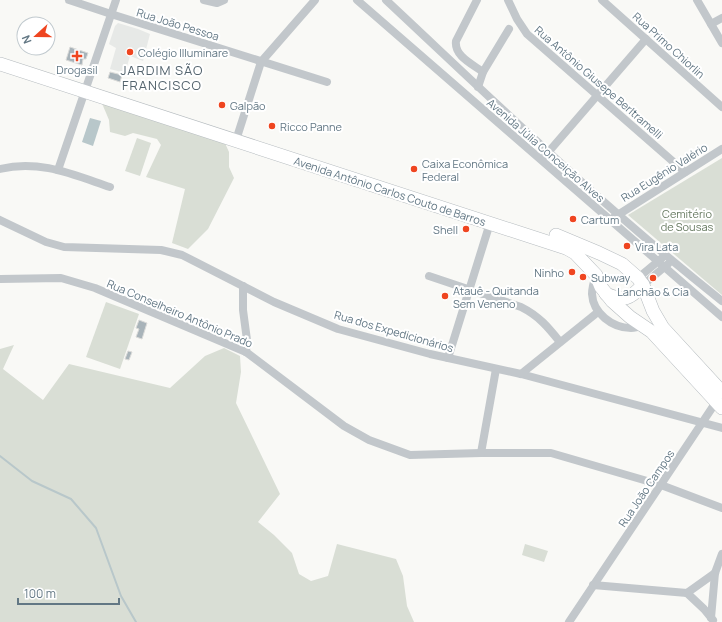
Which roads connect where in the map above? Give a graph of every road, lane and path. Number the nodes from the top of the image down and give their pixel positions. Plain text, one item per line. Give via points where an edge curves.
1 (69, 0) edge
2 (116, 0) edge
3 (204, 0) edge
4 (224, 0) edge
5 (316, 0) edge
6 (357, 0) edge
7 (386, 0) edge
8 (477, 0) edge
9 (508, 0) edge
10 (602, 0) edge
11 (697, 0) edge
12 (111, 14) junction
13 (722, 18) edge
14 (710, 24) junction
15 (509, 29) dead end
16 (646, 39) junction
17 (722, 43) edge
18 (0, 58) edge
19 (261, 62) junction
20 (0, 64) edge
21 (483, 72) junction
22 (327, 82) dead end
23 (478, 87) junction
24 (85, 89) junction
25 (597, 96) junction
26 (722, 107) edge
27 (238, 134) junction
28 (722, 149) edge
29 (548, 153) junction
30 (541, 161) junction
31 (0, 169) edge
32 (58, 170) junction
33 (685, 172) junction
34 (110, 187) dead end
35 (617, 215) junction
36 (0, 220) edge
37 (609, 220) junction
38 (490, 223) junction
39 (668, 258) junction
40 (613, 260) junction
41 (661, 264) junction
42 (596, 275) junction
43 (429, 276) dead end
44 (0, 279) edge
45 (640, 282) junction
46 (243, 286) junction
47 (470, 289) junction
48 (606, 294) junction
49 (722, 302) edge
50 (714, 310) junction
51 (598, 312) junction
52 (722, 317) edge
53 (643, 326) junction
54 (560, 342) junction
55 (246, 352) junction
56 (448, 358) junction
57 (496, 369) junction
58 (521, 374) junction
59 (720, 401) edge
60 (702, 423) junction
61 (722, 428) edge
62 (481, 453) junction
63 (661, 485) junction
64 (722, 508) edge
65 (722, 554) edge
66 (715, 572) junction
67 (593, 585) junction
68 (687, 593) junction
69 (713, 620) edge
70 (568, 622) edge

1 - 12 street, Rua João Pessoa
2 - 12 street
3 - 4 street via 217,3
5 - 19 street
6 - 30 street, Avenida Júlia Conceição Alves
7 - 23 street, Avenida Júlia Conceição Alves
8 - 21 street via 455,45 459,53
9 - 25 street, Rua Antônio Giusepe Berltramelli via 527,34
10 - 16 street, Rua Primo Chiorlin
11 - 14 street
12 - 19 street, Rua João Pessoa
12 - 24 street
13 - 14 street
14 - 17 street
15 - 21 street
16 - 25 street
16 - 26 street, Rua Primo Chiorlin
18 - 24 main road, Avenida Antônio Carlos Couto de Barros
19 - 22 street, Rua João Pessoa
19 - 27 street
20 - 24 main road, Avenida Antônio Carlos Couto de Barros
21 - 23 street
23 - 29 street, Avenida Júlia Conceição Alves
24 - 27 main road, Avenida Antônio Carlos Couto de Barros via 145,103
24 - 32 street
24 - 38 main road, Avenida Antônio Carlos Couto de Barros
25 - 29 street
25 - 33 street, Rua Antônio Giusepe Berltramelli
27 - 40 main road, Avenida Antônio Carlos Couto de Barros via 542,230
28 - 33 street, Rua Eugênio Valério
29 - 30 street
29 - 35 street, Avenida Júlia Conceição Alves
30 - 37 street, Avenida Júlia Conceição Alves
31 - 32 street via 24,165
32 - 34 street
33 - 35 street, Rua Eugênio Valério
35 - 37 street, Rua Eugênio Valério
35 - 39 street, Avenida Júlia Conceição Alves
36 - 46 street, Rua dos Expedicionários via 46,242 64,247 161,250 182,255
37 - 41 street, Avenida Júlia Conceição Alves
38 - 42 main road, Avenida Antônio Carlos Couto de Barros via 566,248 575,253
38 - 47 street
39 - 41 street
39 - 49 street, Avenida Júlia Conceição Alves
40 - 42 main road via 600,264
40 - 45 main road, Avenida Antônio Carlos Couto de Barros via 622,264
41 - 45 street
41 - 50 street, Avenida Júlia Conceição Alves
42 - 48 main road, Avenida Antônio Carlos Couto de Barros
42 - 51 street via 592,295
43 - 47 street
44 - 55 street, Rua Conselheiro Antônio Prado via 62,278 95,288
45 - 48 main road via 630,297 615,298
45 - 59 main road, Avenida Antônio Carlos Couto de Barros via 662,328
46 - 55 street
46 - 56 street, Rua dos Expedicionários via 338,329
47 - 54 street via 534,313
47 - 56 street
48 - 53 main road, Avenida Antônio Carlos Couto de Barros via 619,308
49 - 50 street
50 - 52 street, Avenida Júlia Conceição Alves
51 - 53 street via 618,326
51 - 54 street
53 - 59 main road, Avenida Antônio Carlos Couto de Barros
54 - 58 street
55 - 62 street, Rua Conselheiro Antônio Prado via 344,426 369,440 410,455
56 - 57 street, Rua dos Expedicionários
57 - 58 street, Rua dos Expedicionários
57 - 62 street
58 - 60 street, Rua dos Expedicionários
59 - 60 street, Rua João Campos
60 - 61 street, Rua dos Expedicionários
60 - 63 street, Rua João Campos
62 - 63 street, Rua Conselheiro Antônio Prado via 551,453
63 - 64 street, Rua Conselheiro Antônio Prado
63 - 67 street, Rua João Campos
65 - 66 street
66 - 68 street
66 - 69 street
67 - 68 street
67 - 70 street, Rua João Campos
68 - 69 street

